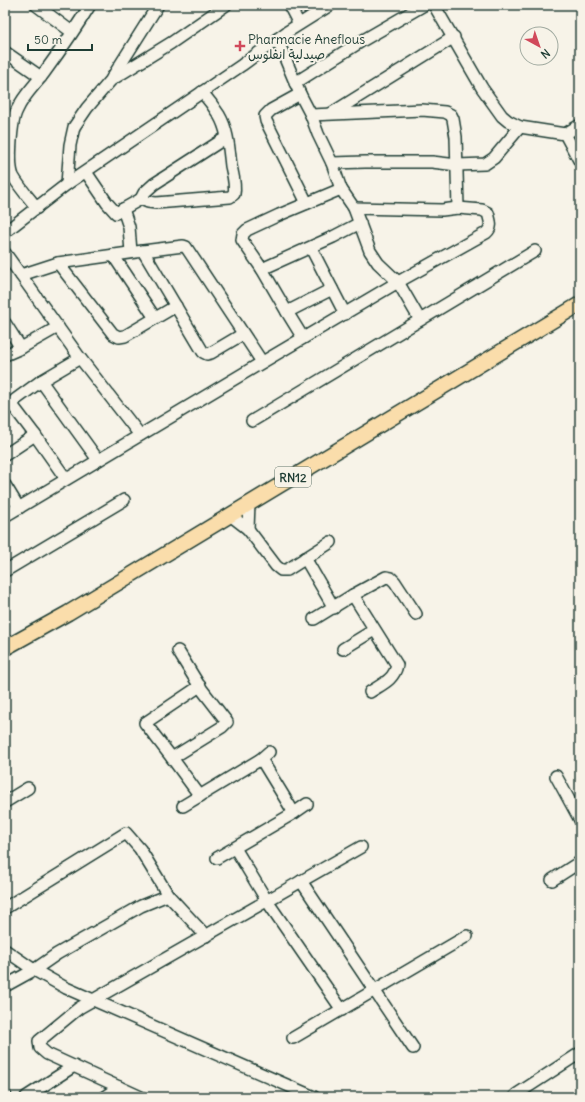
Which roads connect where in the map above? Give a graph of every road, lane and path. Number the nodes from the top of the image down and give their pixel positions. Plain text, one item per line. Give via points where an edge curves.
1 (36, 5) edge
2 (90, 5) edge
3 (158, 5) edge
4 (226, 5) edge
5 (289, 5) edge
6 (330, 5) edge
7 (424, 5) edge
8 (434, 5) edge
9 (299, 24) junction
10 (72, 32) junction
11 (454, 37) junction
12 (277, 39) junction
13 (5, 52) edge
14 (41, 77) junction
15 (111, 80) junction
16 (295, 83) junction
17 (202, 92) junction
18 (300, 94) junction
19 (332, 113) junction
20 (311, 115) junction
21 (580, 125) edge
22 (520, 127) junction
23 (565, 134) junction
24 (227, 137) junction
25 (580, 162) edge
26 (332, 163) junction
27 (457, 165) junction
28 (5, 166) edge
29 (86, 172) junction
30 (13, 175) junction
31 (67, 184) junction
32 (341, 189) junction
33 (141, 199) junction
34 (307, 203) junction
35 (36, 208) junction
36 (354, 208) junction
37 (458, 208) junction
38 (123, 209) junction
39 (360, 223) junction
40 (5, 232) edge
41 (310, 248) junction
42 (143, 251) junction
43 (535, 251) dead end
44 (131, 252) junction
45 (5, 253) edge
46 (113, 255) junction
47 (58, 263) junction
48 (262, 269) junction
49 (21, 275) junction
50 (398, 282) junction
51 (332, 289) junction
52 (580, 304) edge
53 (176, 306) junction
54 (287, 312) junction
55 (345, 314) junction
56 (155, 318) junction
57 (420, 320) junction
58 (5, 323) edge
59 (58, 327) junction
60 (243, 334) junction
61 (304, 338) junction
62 (21, 348) junction
63 (5, 355) edge
64 (80, 358) junction
65 (262, 362) junction
66 (41, 381) junction
67 (252, 421) dead end
68 (35, 435) junction
69 (140, 435) junction
70 (5, 455) edge
71 (98, 460) junction
72 (66, 479) junction
73 (5, 485) edge
74 (124, 500) dead end
75 (249, 504) junction
76 (19, 508) junction
77 (5, 516) edge
78 (230, 516) junction
79 (248, 529) junction
80 (331, 542) dead end
81 (305, 558) junction
82 (5, 571) edge
83 (353, 595) junction
84 (334, 608) junction
85 (416, 614) dead end
86 (314, 620) dead end
87 (374, 630) junction
88 (5, 648) edge
89 (343, 649) dead end
90 (178, 651) dead end
91 (200, 686) junction
92 (370, 692) dead end
93 (172, 758) junction
94 (556, 776) dead end
95 (28, 788) dead end
96 (200, 796) junction
97 (5, 802) edge
98 (306, 804) dead end
99 (184, 806) dead end
100 (294, 813) junction
101 (580, 820) edge
102 (361, 847) dead end
103 (235, 848) junction
104 (217, 858) dead end
105 (580, 862) edge
106 (552, 880) dead end
107 (301, 881) junction
108 (168, 895) junction
109 (267, 901) junction
110 (5, 908) edge
111 (206, 936) junction
112 (467, 936) dead end
113 (5, 950) edge
114 (34, 970) junction
115 (5, 986) edge
116 (374, 991) junction
117 (93, 1000) junction
118 (342, 1010) junction
119 (293, 1038) dead end
120 (413, 1048) dead end
121 (580, 1053) edge
122 (74, 1066) junction
123 (119, 1087) junction
124 (26, 1097) edge
125 (104, 1097) edge
126 (141, 1097) edge
127 (314, 1097) edge
128 (514, 1097) edge

1 - 10 street
2 - 10 street
3 - 15 street
4 - 15 street
5 - 9 street
6 - 9 street
7 - 16 street
8 - 11 street
9 - 12 street
10 - 14 street
11 - 19 street
11 - 22 street via 495,107 508,122
12 - 16 street
12 - 17 street
13 - 14 street
14 - 30 street via 15,114 11,144
15 - 31 street via 83,112 74,127
16 - 18 street
17 - 24 street via 219,115
17 - 29 street
18 - 20 street
18 - 34 street via 265,116
19 - 20 street
19 - 27 street via 422,110 445,112 453,119
20 - 26 street
21 - 23 street
22 - 23 street
22 - 27 street via 490,162
23 - 25 street
24 - 33 street via 154,184
24 - 33 street via 235,191 233,196 156,203
26 - 27 street via 432,162
26 - 32 street
27 - 37 street
28 - 30 street
29 - 31 street
29 - 38 street via 106,203 116,213
30 - 35 street
31 - 35 street
32 - 34 street
32 - 36 street
33 - 38 street
34 - 48 street via 243,234 245,246
35 - 40 street
36 - 37 street
36 - 39 street
37 - 50 street via 485,211 488,213 491,228
38 - 44 street via 129,227
39 - 41 street
39 - 50 street via 370,251 378,263
41 - 48 street
41 - 51 street
42 - 44 street
42 - 53 street
42 - 60 street via 186,247
43 - 57 street
44 - 46 street
45 - 49 street
46 - 47 street
46 - 56 street
47 - 49 street
47 - 56 street via 113,334 125,336
48 - 54 street
49 - 59 street
50 - 55 street
50 - 57 street
51 - 54 street
51 - 55 street
52 - 75 main road, RN12
53 - 56 street
53 - 60 street via 203,352 207,354
54 - 61 street
55 - 61 street
57 - 67 street
58 - 62 street
59 - 62 street
59 - 64 street
60 - 65 street
61 - 65 street
62 - 63 street
64 - 66 street
64 - 69 street
65 - 69 street
66 - 68 street via 13,402 13,406
66 - 71 street
68 - 70 street
68 - 72 street
69 - 71 street
71 - 72 street
72 - 76 street
73 - 76 street
74 - 82 street
75 - 78 main road, RN12
75 - 79 street
76 - 77 street
78 - 79 street
78 - 88 main road, RN12
79 - 81 street via 281,570 287,570
80 - 81 street
81 - 84 street
83 - 84 street
83 - 85 street via 386,577 391,578
83 - 87 street
84 - 86 street
87 - 89 street
87 - 92 street via 397,665 392,678
90 - 91 street
91 - 93 street via 145,722
91 - 93 street via 227,722
93 - 96 street
94 - 101 street
95 - 97 street
96 - 99 street
96 - 100 street via 265,755
98 - 100 street
100 - 103 street
102 - 107 street
103 - 104 street
103 - 109 street
105 - 106 street
107 - 109 street
107 - 116 street
108 - 110 street via 140,849 126,833
108 - 111 street
108 - 114 street via 142,906 57,954
109 - 111 street
109 - 118 street
111 - 117 street
112 - 116 street
113 - 114 street
114 - 115 street
114 - 117 street
116 - 118 street
116 - 120 street
117 - 122 street via 48,1031 39,1041 42,1050
117 - 127 street
118 - 119 street
121 - 128 street
122 - 123 street
122 - 124 street
123 - 125 street
123 - 126 street

